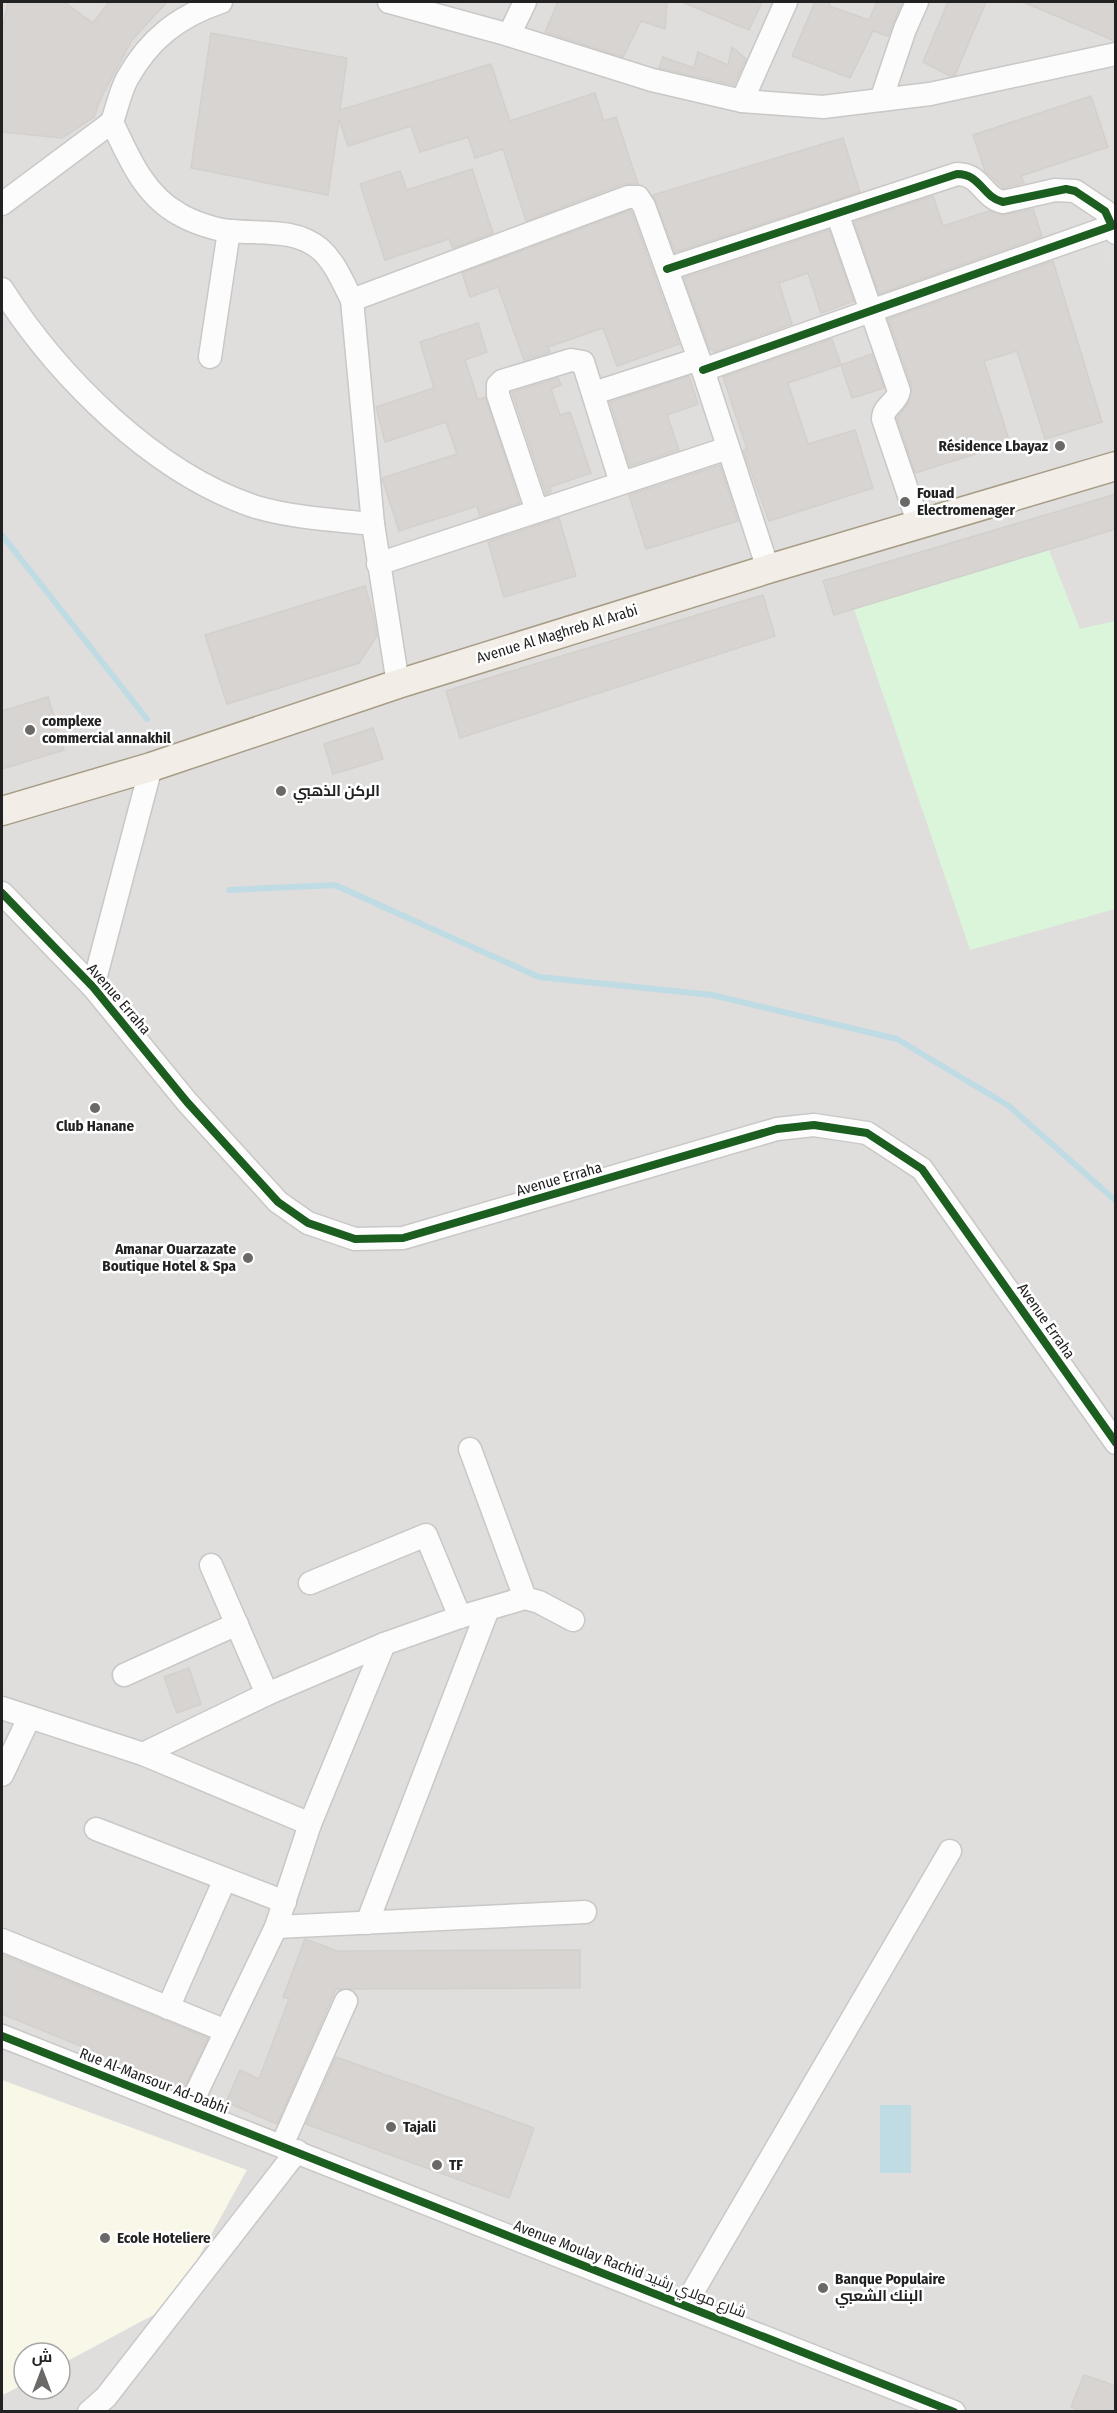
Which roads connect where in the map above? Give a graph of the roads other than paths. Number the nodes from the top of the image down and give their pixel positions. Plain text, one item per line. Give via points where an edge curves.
1 (221, 2) edge
2 (389, 2) edge
3 (525, 2) edge
4 (786, 2) edge
5 (917, 2) edge
6 (419, 6) edge
7 (509, 35) junction
8 (1116, 54) edge
9 (881, 100) junction
10 (742, 101) junction
11 (112, 122) junction
12 (2, 204) edge
13 (837, 213) junction
14 (1114, 230) edge
15 (229, 231) junction
16 (667, 268) junction
17 (2, 289) edge
18 (352, 300) junction
19 (871, 311) junction
20 (210, 357) dead end
21 (701, 365) junction
22 (594, 393) junction
23 (728, 448) junction
24 (1116, 466) edge
25 (621, 483) junction
26 (537, 511) junction
27 (373, 524) junction
28 (920, 525) junction
29 (378, 564) junction
30 (768, 569) junction
31 (398, 684) junction
32 (151, 767) junction
33 (2, 811) edge
34 (2, 893) edge
35 (93, 987) junction
36 (1116, 1443) edge
37 (470, 1449) dead end
38 (211, 1565) dead end
39 (310, 1583) dead end
40 (525, 1598) junction
41 (488, 1609) junction
42 (460, 1617) junction
43 (573, 1620) dead end
44 (237, 1624) junction
45 (384, 1644) junction
46 (124, 1675) dead end
47 (267, 1694) junction
48 (2, 1708) edge
49 (29, 1718) junction
50 (143, 1754) junction
51 (2, 1775) edge
52 (310, 1824) junction
53 (96, 1829) dead end
54 (950, 1851) dead end
55 (225, 1879) junction
56 (285, 1902) junction
57 (585, 1912) dead end
58 (366, 1923) junction
59 (276, 1928) junction
60 (2, 1940) edge
61 (346, 2001) dead end
62 (168, 2008) junction
63 (226, 2031) junction
64 (2, 2036) edge
65 (189, 2109) junction
66 (289, 2148) junction
67 (685, 2305) junction
68 (89, 2412) edge
69 (954, 2412) edge

1 - 11 street via 194,11 145,50 126,80
2 - 6 street
3 - 7 street
4 - 10 street
5 - 9 street
6 - 7 street
7 - 10 street via 652,80
8 - 9 street via 930,94
9 - 10 street via 823,106
11 - 12 street
11 - 15 street via 130,161 150,191 178,214
13 - 14 street via 966,174 1003,202 1055,190 1075,191 1105,211
13 - 16 street
13 - 19 street
14 - 19 street
15 - 18 street via 273,231 320,249
15 - 20 street
16 - 18 street via 644,206 634,196
16 - 21 street
17 - 27 street via 19,316 82,390 186,476 257,507 304,517
18 - 27 street
19 - 21 street
19 - 28 street via 899,391 883,419
21 - 22 street
21 - 23 street
22 - 25 street
22 - 26 street via 586,366 576,359 498,385
23 - 25 street
23 - 30 street
24 - 28 main road, Avenue Al Maghreb Al Arabi
25 - 26 street
26 - 29 street
27 - 29 street
28 - 30 main road, Avenue Al Maghreb Al Arabi
29 - 31 street
30 - 31 main road, Avenue Al Maghreb Al Arabi
31 - 32 main road, Avenue Al Maghreb Al Arabi
32 - 33 main road, Avenue Al Maghreb Al Arabi
32 - 35 street, Avenue Erraha
34 - 35 street, Avenue Erraha
35 - 36 street, Avenue Erraha via 187,1102 278,1202 308,1223 355,1239 402,1238 777,1129 814,1125 867,1133 922,1169
37 - 40 street
38 - 44 street
39 - 42 street via 426,1535
40 - 41 street
40 - 43 street
41 - 42 street
41 - 58 street
42 - 45 street
44 - 46 street
44 - 47 street
45 - 47 street
45 - 52 street
47 - 50 street
48 - 49 street
49 - 50 street
49 - 51 street
50 - 52 street
52 - 56 street
53 - 55 street
54 - 67 street
55 - 56 street
55 - 62 street
56 - 59 street
57 - 58 street
58 - 59 street
59 - 63 street
60 - 62 street
61 - 66 street
62 - 63 street
63 - 65 street
64 - 65 street, Rue Al-Mansour Ad-Dabhi
65 - 66 street, Rue Al-Mansour Ad-Dabhi
66 - 67 street, Avenue Moulay Rachid شارع مولاي رشيد
66 - 68 street via 106,2397
67 - 69 street, Avenue Moulay Rachid شارع مولاي رشيد

